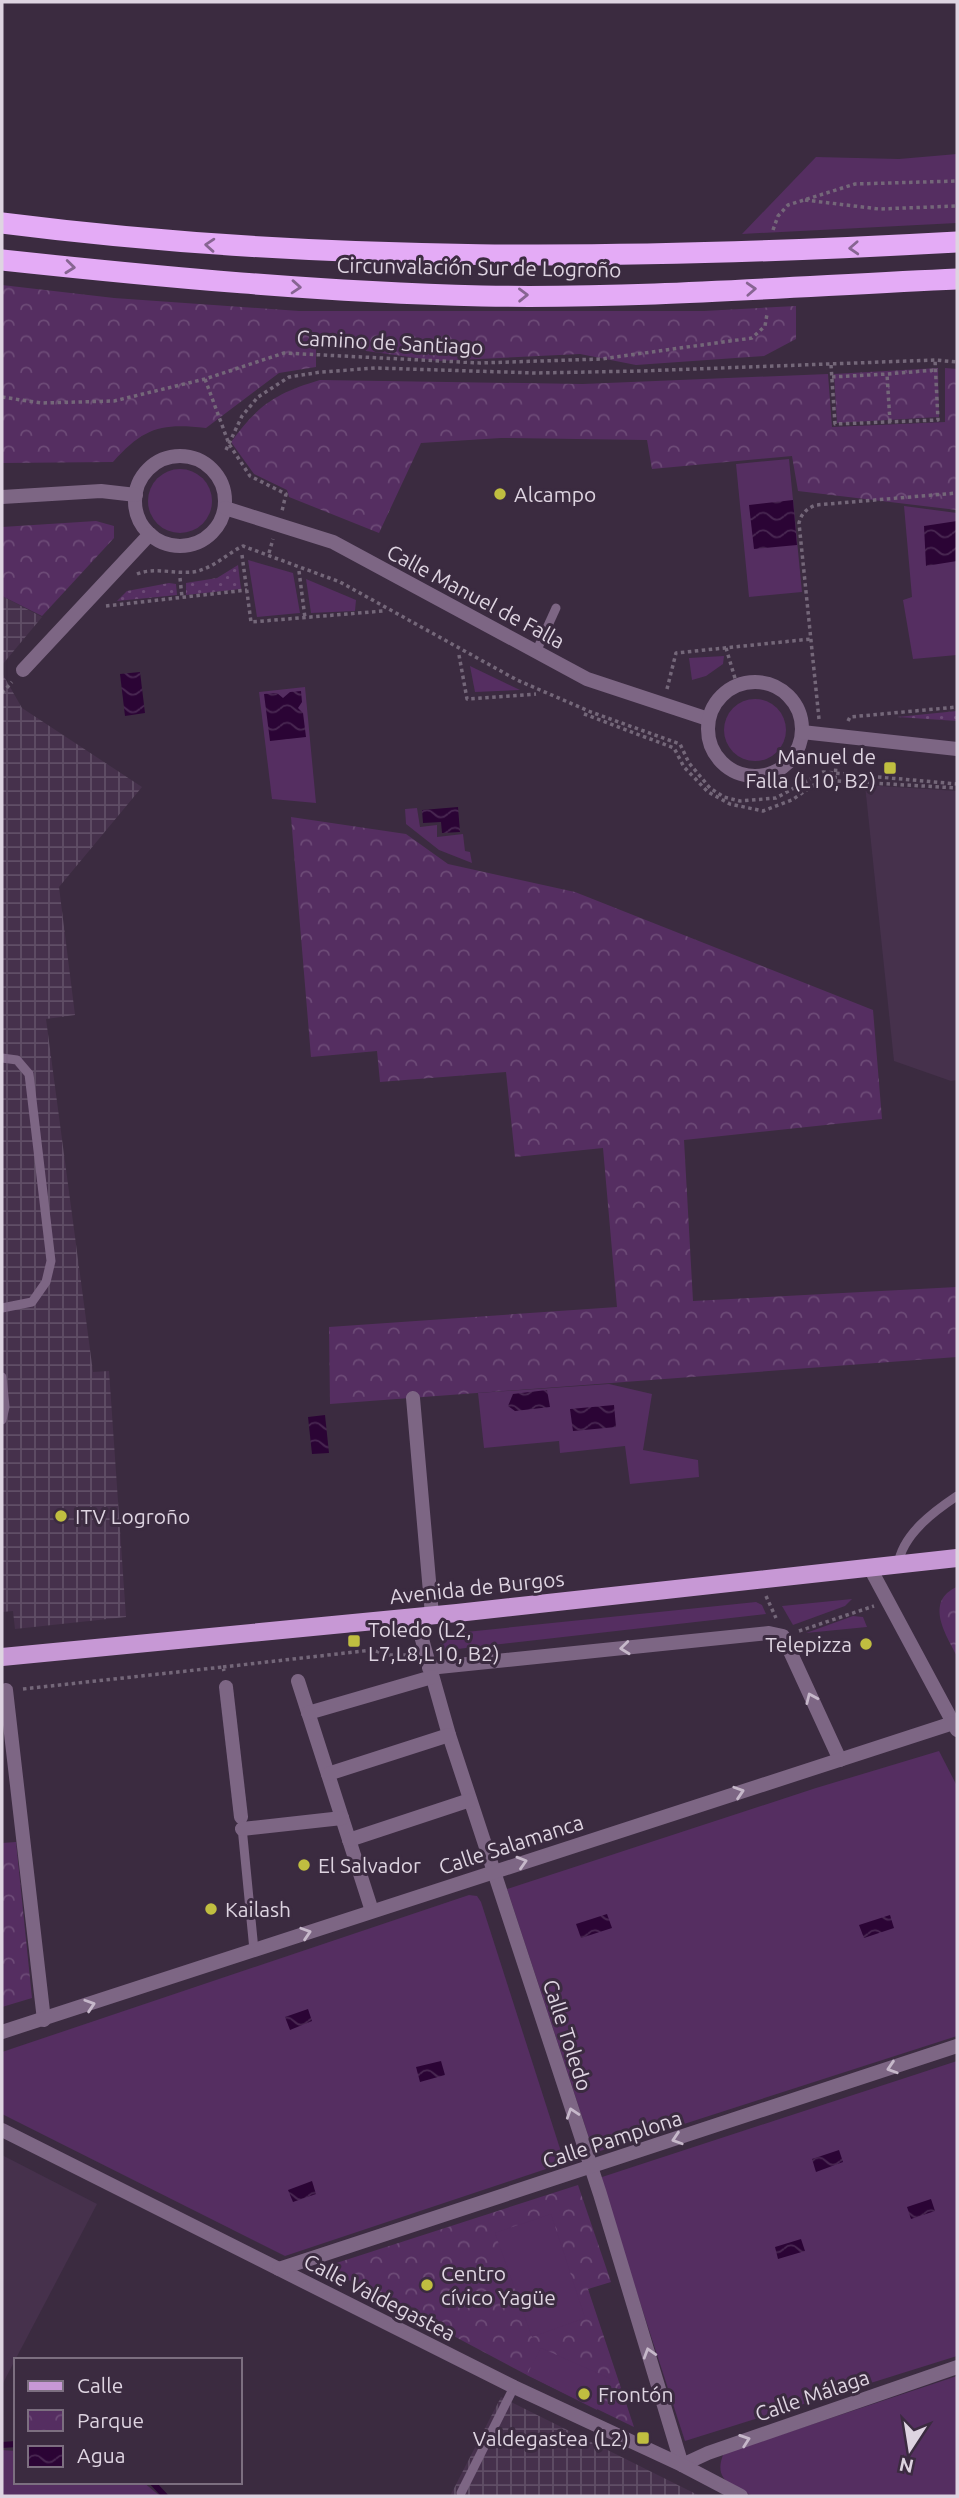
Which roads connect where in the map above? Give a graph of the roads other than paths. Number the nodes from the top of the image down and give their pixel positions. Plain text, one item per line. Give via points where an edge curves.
1 (2, 223) edge
2 (957, 242) edge
3 (2, 260) edge
4 (957, 279) edge
5 (136, 495) junction
6 (2, 497) edge
7 (225, 508) junction
8 (150, 534) junction
9 (556, 608) dead end
10 (536, 652) junction
11 (23, 670) dead end
12 (708, 719) junction
13 (802, 732) junction
14 (957, 749) edge
15 (2, 1058) edge
16 (2, 1308) edge
17 (2, 1377) edge
18 (413, 1398) dead end
19 (2, 1420) edge
20 (957, 1496) edge
21 (957, 1558) edge
22 (898, 1565) junction
23 (870, 1568) junction
24 (424, 1616) junction
25 (2, 1657) edge
26 (429, 1667) junction
27 (298, 1681) dead end
28 (226, 1687) road end
29 (6, 1690) road end
30 (308, 1713) junction
31 (955, 1727) edge
32 (449, 1735) junction
33 (840, 1760) junction
34 (328, 1774) junction
35 (470, 1800) junction
36 (342, 1818) junction
37 (242, 1823) junction
38 (349, 1840) junction
39 (495, 1871) junction
40 (372, 1911) junction
41 (254, 1950) junction
42 (44, 2020) junction
43 (2, 2032) edge
44 (957, 2046) edge
45 (2, 2130) edge
46 (590, 2168) junction
47 (279, 2269) junction
48 (957, 2367) edge
49 (514, 2387) junction
50 (682, 2465) junction
51 (461, 2493) dead end
52 (741, 2496) edge

2 -> 1 highway, Circunvalación Sur de Logroño via 665,255 469,257 199,244
3 -> 4 highway, Circunvalación Sur de Logroño via 328,290 483,296
5 - 6 street via 100,491
5 - 7 street via 148,469 166,458 187,456 201,460 216,474 225,494
5 - 8 street via 138,516
7 - 8 street via 213,532 189,545 162,542
7 - 10 street, Calle Manuel de Falla via 332,542
8 - 11 street
9 - 10 lane
10 - 12 street, Calle Manuel de Falla via 587,679
12 - 13 street via 722,695 737,685 761,682 787,694 796,705
12 - 13 street via 707,735 721,762 748,776 764,776 785,765 799,747
13 - 14 street
15 - 16 lane via 17,1060 29,1074 51,1261 46,1282 32,1302
17 - 19 lane
18 - 24 street, Calle Toledo
20 - 22 lane via 912,1534 901,1548
21 - 22 main road, Avenida de Burgos
22 - 23 main road, Avenida de Burgos
23 - 24 main road, Avenida de Burgos
23 - 31 street
24 - 25 main road, Avenida de Burgos
24 - 26 street, Calle Toledo
26 - 30 street
26 - 32 street, Calle Toledo
33 -> 26 street via 783,1636 769,1633
27 - 30 street
28 - 37 street
29 - 42 street
30 - 34 street
31 - 33 street, Calle Salamanca
32 - 34 street
32 - 35 street, Calle Toledo
39 -> 33 street, Calle Salamanca
34 - 36 street
35 - 38 street
35 - 39 street, Calle Toledo
36 - 37 street
36 - 38 street
37 - 41 lane
38 - 40 street
39 - 40 street, Calle Salamanca
46 -> 39 street, Calle Toledo
41 -> 40 street, Calle Salamanca
42 -> 41 street, Calle Salamanca
42 - 43 street, Calle Salamanca
44 -> 46 street, Calle Pamplona
45 - 47 street, Calle Valdegastea
46 - 47 street, Calle Pamplona
50 -> 46 street, Calle Toledo
47 - 49 street, Calle Valdegastea
50 -> 48 street, Calle Málaga
49 - 50 street, Calle Valdegastea
49 - 51 lane
50 - 52 street, Calle Valdegastea

